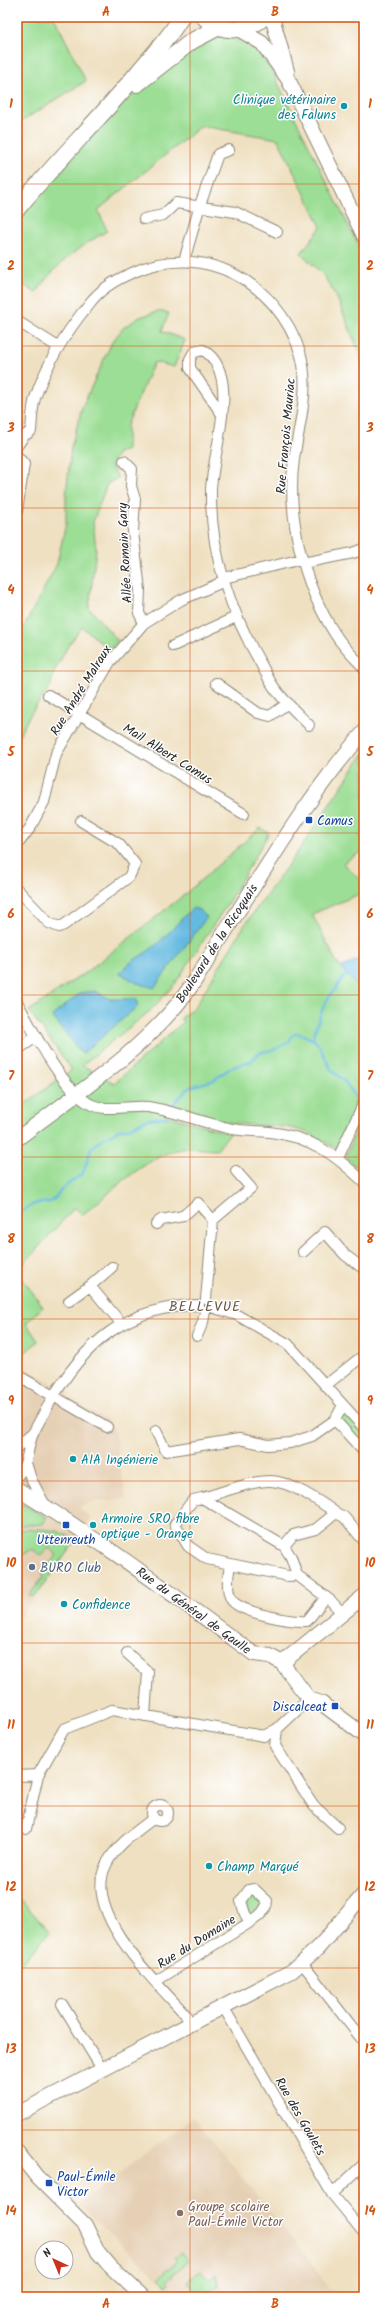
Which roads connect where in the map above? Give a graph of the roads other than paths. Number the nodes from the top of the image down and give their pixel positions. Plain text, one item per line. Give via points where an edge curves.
1 (181, 17) edge
2 (204, 17) edge
3 (264, 17) edge
4 (272, 17) edge
5 (219, 27) junction
6 (240, 30) junction
7 (288, 79) junction
8 (112, 104) junction
9 (229, 150) dead end
10 (200, 205) junction
11 (17, 209) edge
12 (144, 219) dead end
13 (277, 232) dead end
14 (364, 236) edge
15 (184, 261) junction
16 (17, 321) edge
17 (58, 347) junction
18 (221, 413) junction
19 (17, 446) edge
20 (17, 456) edge
21 (124, 461) dead end
22 (17, 511) edge
23 (364, 549) edge
24 (303, 561) junction
25 (224, 578) junction
26 (236, 617) junction
27 (144, 623) junction
28 (173, 646) dead end
29 (364, 668) edge
30 (216, 683) dead end
31 (48, 695) dead end
32 (288, 703) junction
33 (79, 713) junction
34 (309, 726) dead end
35 (364, 732) edge
36 (244, 814) dead end
37 (81, 821) dead end
38 (17, 845) edge
39 (17, 889) edge
40 (17, 1002) edge
41 (36, 1037) junction
42 (17, 1050) edge
43 (78, 1094) junction
44 (362, 1105) edge
45 (17, 1139) edge
46 (338, 1158) junction
47 (236, 1171) dead end
48 (364, 1182) edge
49 (213, 1220) junction
50 (156, 1224) dead end
51 (303, 1252) dead end
52 (112, 1267) dead end
53 (364, 1269) edge
54 (90, 1286) junction
55 (69, 1301) dead end
56 (205, 1306) junction
57 (121, 1323) junction
58 (197, 1336) dead end
59 (364, 1355) edge
60 (17, 1375) edge
61 (326, 1385) junction
62 (54, 1396) junction
63 (343, 1405) junction
64 (335, 1420) junction
65 (107, 1427) dead end
66 (364, 1428) edge
67 (156, 1431) dead end
68 (32, 1434) junction
69 (17, 1447) edge
70 (364, 1452) edge
71 (26, 1463) junction
72 (17, 1476) edge
73 (17, 1489) edge
74 (32, 1498) junction
75 (202, 1498) junction
76 (17, 1500) edge
77 (45, 1505) junction
78 (336, 1513) junction
79 (364, 1541) edge
80 (284, 1546) junction
81 (230, 1565) junction
82 (297, 1575) junction
83 (364, 1596) edge
84 (326, 1597) junction
85 (343, 1614) junction
86 (127, 1653) dead end
87 (282, 1663) junction
88 (309, 1699) junction
89 (145, 1716) junction
90 (277, 1729) junction
91 (364, 1735) edge
92 (38, 1775) junction
93 (17, 1776) edge
94 (154, 1818) dead end
95 (338, 1828) dead end
96 (26, 1829) dead end
97 (364, 1894) edge
98 (250, 1922) dead end
99 (302, 1963) junction
100 (156, 1981) junction
101 (62, 2004) dead end
102 (224, 2008) junction
103 (192, 2025) junction
104 (364, 2042) edge
105 (102, 2069) junction
106 (17, 2114) edge
107 (17, 2152) edge
108 (364, 2164) edge
109 (332, 2194) junction
110 (364, 2233) edge
111 (143, 2297) edge

1 - 8 main road via 163,43
2 - 5 main road
3 - 6 main road
4 - 7 street
5 - 6 main road
5 - 8 main road via 192,40
6 - 7 street via 262,43
7 - 14 street
8 - 11 main road
9 - 10 street via 218,154
10 - 12 street via 176,203 163,215
10 - 13 street via 235,212
10 - 15 street
15 - 17 street, Rue François Mauriac via 145,267 118,279 92,300
15 - 24 street, Rue François Mauriac via 210,265 232,273 255,286 281,313 292,331 300,354 304,380 302,417 294,462 293,505
16 - 17 street
17 - 19 street, Rue François Mauriac via 35,398 31,431
18 - 18 street via 223,377 218,365 210,354 203,350 194,352 190,359 190,368
18 - 25 street via 216,459 211,472 210,514 218,565
20 - 22 street via 24,464
21 - 27 street, Allée Romain Gary via 132,469 131,486 135,499 133,532 140,590 139,613
23 - 24 street, Rue André Malraux
24 - 25 street, Rue André Malraux
24 - 29 street, Rue François Mauriac via 309,583 326,619 336,636
25 - 26 street
25 - 27 street, Rue André Malraux via 218,584 181,600
26 - 28 street
26 - 32 street via 276,690
27 - 33 street, Rue André Malraux via 110,662
30 - 32 street via 258,714 270,716
31 - 33 street, Mail Albert Camus
32 - 34 street
33 - 36 street, Mail Albert Camus
33 - 38 street, Rue André Malraux via 56,754 44,802
35 - 43 street, Boulevard de la Ricoquais via 284,839 184,995 113,1066
37 - 39 street via 119,844 135,864 128,876 59,927 49,923
40 - 41 street
41 - 42 street
41 - 43 street
43 - 45 street, Boulevard de la Ricoquais
43 - 46 street via 88,1103 99,1106 147,1107 236,1130 293,1136 315,1144
44 - 46 street
46 - 48 street
47 - 49 street via 251,1188
49 - 50 street via 198,1203 183,1216 161,1220
49 - 56 street
51 - 53 street via 325,1232 345,1255
52 - 54 street
54 - 55 street
54 - 57 street
56 - 57 street via 175,1305
56 - 58 street via 203,1322
56 - 61 street via 237,1315 288,1344
57 - 62 street via 95,1344 71,1370
59 - 61 street
60 - 62 street
61 - 63 street
62 - 65 street
62 - 68 street
63 - 64 street
63 - 66 street
64 - 67 street via 312,1436 290,1443 268,1445 239,1439 166,1451
64 - 70 street
68 - 69 street
68 - 71 street
71 - 72 street
71 - 77 street via 31,1479
73 - 74 street, Rue du Général de Gaulle
74 - 76 street
74 - 77 street, Rue du Général de Gaulle
75 - 78 street via 258,1482 274,1481 304,1493
75 - 80 street
75 - 81 street via 193,1500 175,1524 188,1546 199,1555
77 - 87 street, Rue du Général de Gaulle via 254,1654 270,1656
78 - 79 street via 344,1517
78 - 80 street via 316,1529 293,1535
80 - 82 street
81 - 82 street via 288,1576
81 - 84 street via 228,1581 231,1598 236,1605 246,1609 295,1622 307,1621
82 - 84 street
83 - 85 street
84 - 85 street
85 - 87 street
86 - 89 street via 148,1672
87 - 88 street, Rue du Général de Gaulle
88 - 90 street
88 - 91 street, Rue du Général de Gaulle via 321,1703
89 - 90 street via 264,1736
89 - 92 street via 112,1710 64,1729
90 - 95 street via 274,1746 314,1806
92 - 93 street
92 - 96 street
94 - 100 street via 110,1857 103,1872 100,1889 107,1913 131,1952
97 - 99 street
98 - 100 street, Rue du Domaine
99 - 102 street
99 - 104 street
100 - 103 street
101 - 105 street
102 - 103 street
102 - 109 street, Rue des Goulets
103 - 105 street
105 - 106 street
107 - 111 street via 37,2177 85,2225 98,2252 110,2266
108 - 109 street
109 - 110 street, Rue des Goulets

